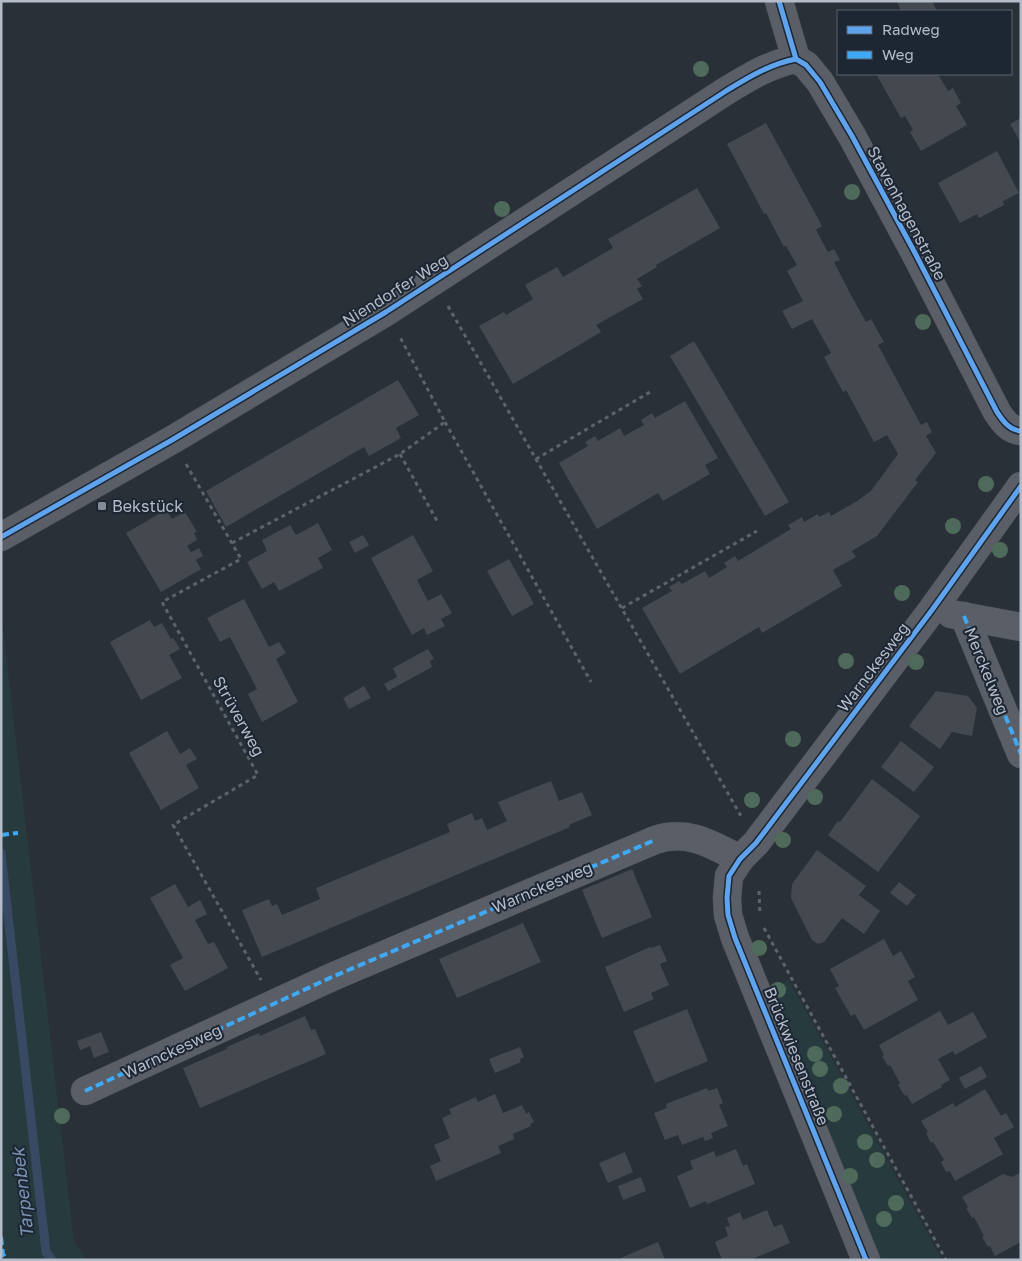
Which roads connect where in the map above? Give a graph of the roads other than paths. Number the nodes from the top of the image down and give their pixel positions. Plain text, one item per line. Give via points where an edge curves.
1 (779, 1) edge
2 (796, 59) junction
3 (1021, 432) edge
4 (1021, 486) edge
5 (1, 537) edge
6 (932, 610) junction
7 (964, 616) junction
8 (1021, 627) edge
9 (1021, 754) edge
10 (748, 851) junction
11 (85, 1092) dead end
12 (866, 1260) edge

1 - 2 street
2 - 3 street, Stavenhagenstraße via 806,65 820,82 852,136 997,412 1006,424
2 - 5 street, Niendorfer Weg via 763,69 726,91 386,312 172,440
4 - 6 street, Warnckesweg
6 - 7 street, Merckelweg
6 - 10 street, Warnckesweg
7 - 8 street, Merckelweg
7 - 9 street, Merckelweg
10 - 11 street, Warnckesweg via 716,846 682,835 662,837 332,977
10 - 12 street, Brückwiesenstraße via 730,876 728,915

